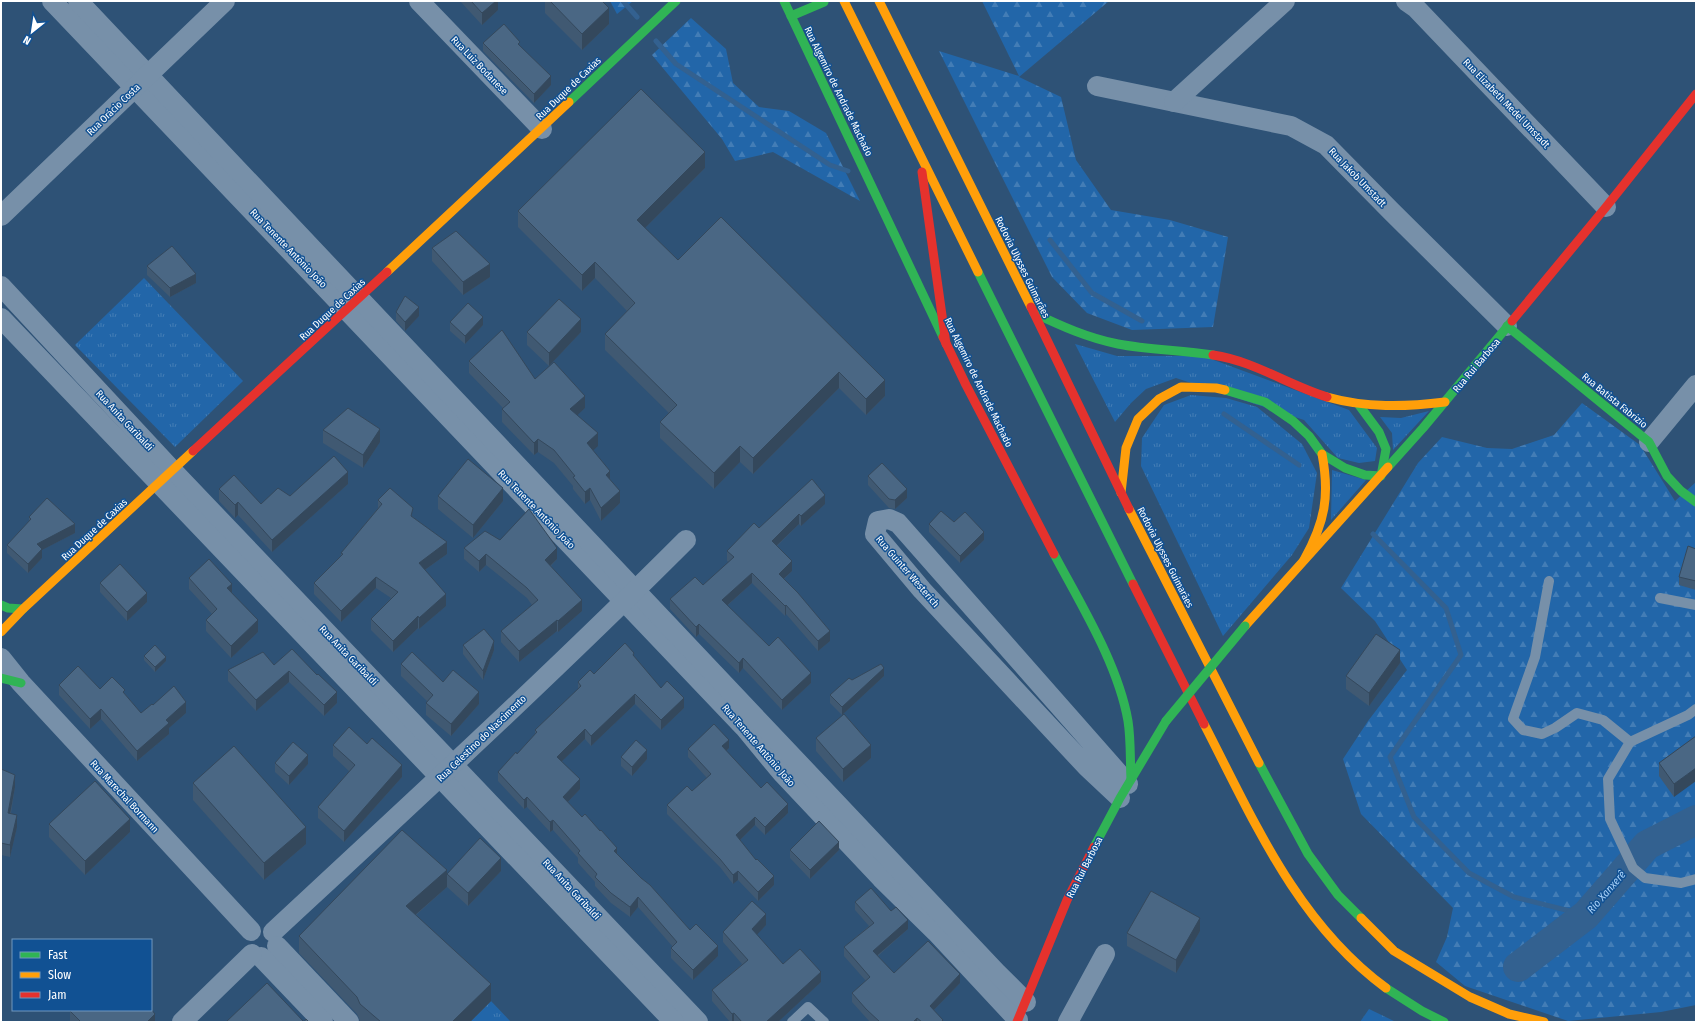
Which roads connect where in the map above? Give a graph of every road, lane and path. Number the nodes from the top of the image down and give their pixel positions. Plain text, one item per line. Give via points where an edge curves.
1 (226, 1) edge
2 (419, 1) edge
3 (676, 1) edge
4 (784, 1) edge
5 (844, 1) edge
6 (879, 1) edge
7 (1285, 1) edge
8 (1406, 1) edge
9 (824, 2) dead end
10 (67, 4) edge
11 (791, 16) junction
12 (142, 82) junction
13 (1097, 86) dead end
14 (1696, 94) edge
15 (1174, 102) junction
16 (542, 129) junction
17 (919, 153) junction
18 (1606, 207) junction
19 (1, 216) edge
20 (1, 286) edge
21 (353, 304) junction
22 (1034, 313) junction
23 (1, 318) edge
24 (1507, 326) junction
25 (43, 332) junction
26 (946, 344) junction
27 (28, 347) junction
28 (1696, 386) edge
29 (97, 390) junction
30 (1445, 402) junction
31 (82, 403) junction
32 (1359, 405) junction
33 (1649, 442) junction
34 (1322, 454) junction
35 (1381, 476) junction
36 (166, 477) junction
37 (1121, 493) junction
38 (1696, 502) edge
39 (686, 540) dead end
40 (1304, 560) junction
41 (941, 572) junction
42 (1549, 581) dead end
43 (922, 590) junction
44 (630, 596) junction
45 (1660, 598) dead end
46 (1, 605) edge
47 (1696, 606) edge
48 (23, 609) junction
49 (1, 632) edge
50 (997, 635) junction
51 (978, 650) junction
52 (1, 658) edge
53 (1, 678) edge
54 (21, 683) junction
55 (1048, 692) junction
56 (1031, 707) junction
57 (1696, 709) edge
58 (1630, 742) junction
59 (447, 771) junction
60 (1126, 787) junction
61 (1696, 879) edge
62 (942, 926) junction
63 (266, 947) junction
64 (1106, 954) dead end
65 (635, 968) junction
66 (1026, 1002) junction
67 (327, 1017) edge
68 (694, 1021) edge
69 (1017, 1021) edge
70 (182, 1022) edge
71 (349, 1022) edge
72 (674, 1022) edge
73 (792, 1022) edge
74 (824, 1022) edge
75 (1068, 1022) edge
76 (1444, 1022) edge
77 (1544, 1022) edge

1 - 12 street, Rua Orácio Costa
2 - 16 street, Rua Luiz Bodanese
3 - 16 main road, Rua Duque de Caxias
4 - 11 main road, Rua Algemiro de Andrade Machado
5 - 17 main road
6 - 22 main road, Rodovia Ulysses Guimarães
7 - 15 street
8 - 18 street, Rua Elizabeth Medel Umstadt via 1416,8
9 - 11 main road
10 - 12 street, Rua Tenente Antônio João
11 - 26 main road, Rua Algemiro de Andrade Machado
12 - 19 street, Rua Orácio Costa
12 - 21 street, Rua Tenente Antônio João
13 - 15 street, Rua Jakob Umstadt
14 - 18 main road, Rua Rui Barbosa
15 - 24 street, Rua Jakob Umstadt via 1291,126 1326,145
16 - 21 main road, Rua Duque de Caxias
17 - 26 main road
17 - 76 main road via 1112,544 1253,820 1290,884 1315,919 1376,981
18 - 24 main road, Rua Rui Barbosa
20 - 25 street, Rua Anita Garibaldi
21 - 36 main road, Rua Duque de Caxias
21 - 44 street, Rua Tenente Antônio João
22 - 32 main road via 1068,330 1112,343 1132,347 1195,351 1231,358 1277,375 1302,388
22 - 37 main road, Rodovia Ulysses Guimarães
23 - 27 street, Rua Anita Garibaldi
24 - 30 main road, Rua Rui Barbosa
24 - 33 main road, Rua Batista Fabrizio
25 - 27 street
25 - 29 street, Rua Anita Garibaldi
26 - 60 main road, Rua Algemiro de Andrade Machado via 1097,636 1120,690 1128,722
27 - 31 street, Rua Anita Garibaldi
28 - 33 street
29 - 31 street
29 - 36 street, Rua Anita Garibaldi
30 - 32 main road via 1388,407
30 - 35 main road, Rua Rui Barbosa
31 - 36 street, Rua Anita Garibaldi
32 - 35 main road via 1379,432 1386,449
33 - 38 main road, Rua Batista Fabrizio via 1667,476
34 - 35 main road via 1345,468 1365,475
34 - 37 main road via 1309,436 1293,421 1265,402 1216,388 1181,387 1159,399 1138,418 1126,448
34 - 40 main road via 1327,498 1323,520
35 - 40 main road, Rua Rui Barbosa
36 - 48 main road, Rua Duque de Caxias
36 - 59 street, Rua Anita Garibaldi
37 - 77 main road, Rodovia Ulysses Guimarães via 1278,802 1308,854 1338,895 1394,951 1432,975 1470,997 1509,1014
39 - 44 street, Rua Celestino do Nascimento
40 - 60 main road, Rua Rui Barbosa, bridge via 1166,721
41 - 43 street
41 - 43 street, Rua Guinter Westerich via 898,524 889,519 878,521 875,534
41 - 50 street, Rua Guinter Westerich
42 - 58 lane via 1535,657 1512,719 1523,730 1542,734 1577,713 1603,720
43 - 51 street, Rua Guinter Westerich
44 - 59 street, Rua Celestino do Nascimento
44 - 62 street, Rua Tenente Antônio João
45 - 47 lane
46 - 48 main road
48 - 49 main road, Rua Duque de Caxias
50 - 51 street
50 - 55 street, Rua Guinter Westerich
51 - 56 street, Rua Guinter Westerich
52 - 54 street, Rua Marechal Bormann
53 - 54 main road
54 - 63 street, Rua Marechal Bormann via 251,931 247,945
55 - 56 street
55 - 60 street, Rua Guinter Westerich
56 - 60 street, Rua Guinter Westerich via 1087,768
57 - 58 lane
58 - 61 lane via 1608,779 1610,819 1621,844 1634,868 1645,878 1681,883
59 - 63 street, Rua Celestino do Nascimento
59 - 65 street, Rua Anita Garibaldi
60 - 66 main road, Rua Rui Barbosa via 1067,900
62 - 66 street, Rua Tenente Antônio João
62 - 69 street, Rua Tenente Antônio João
63 - 67 street
63 - 70 street, Rua Celestino do Nascimento
64 - 75 street
65 - 68 street, Rua Anita Garibaldi
65 - 72 street, Rua Anita Garibaldi
66 - 69 main road, Rua Rui Barbosa
67 - 71 street
73 - 74 lane via 808,1006

